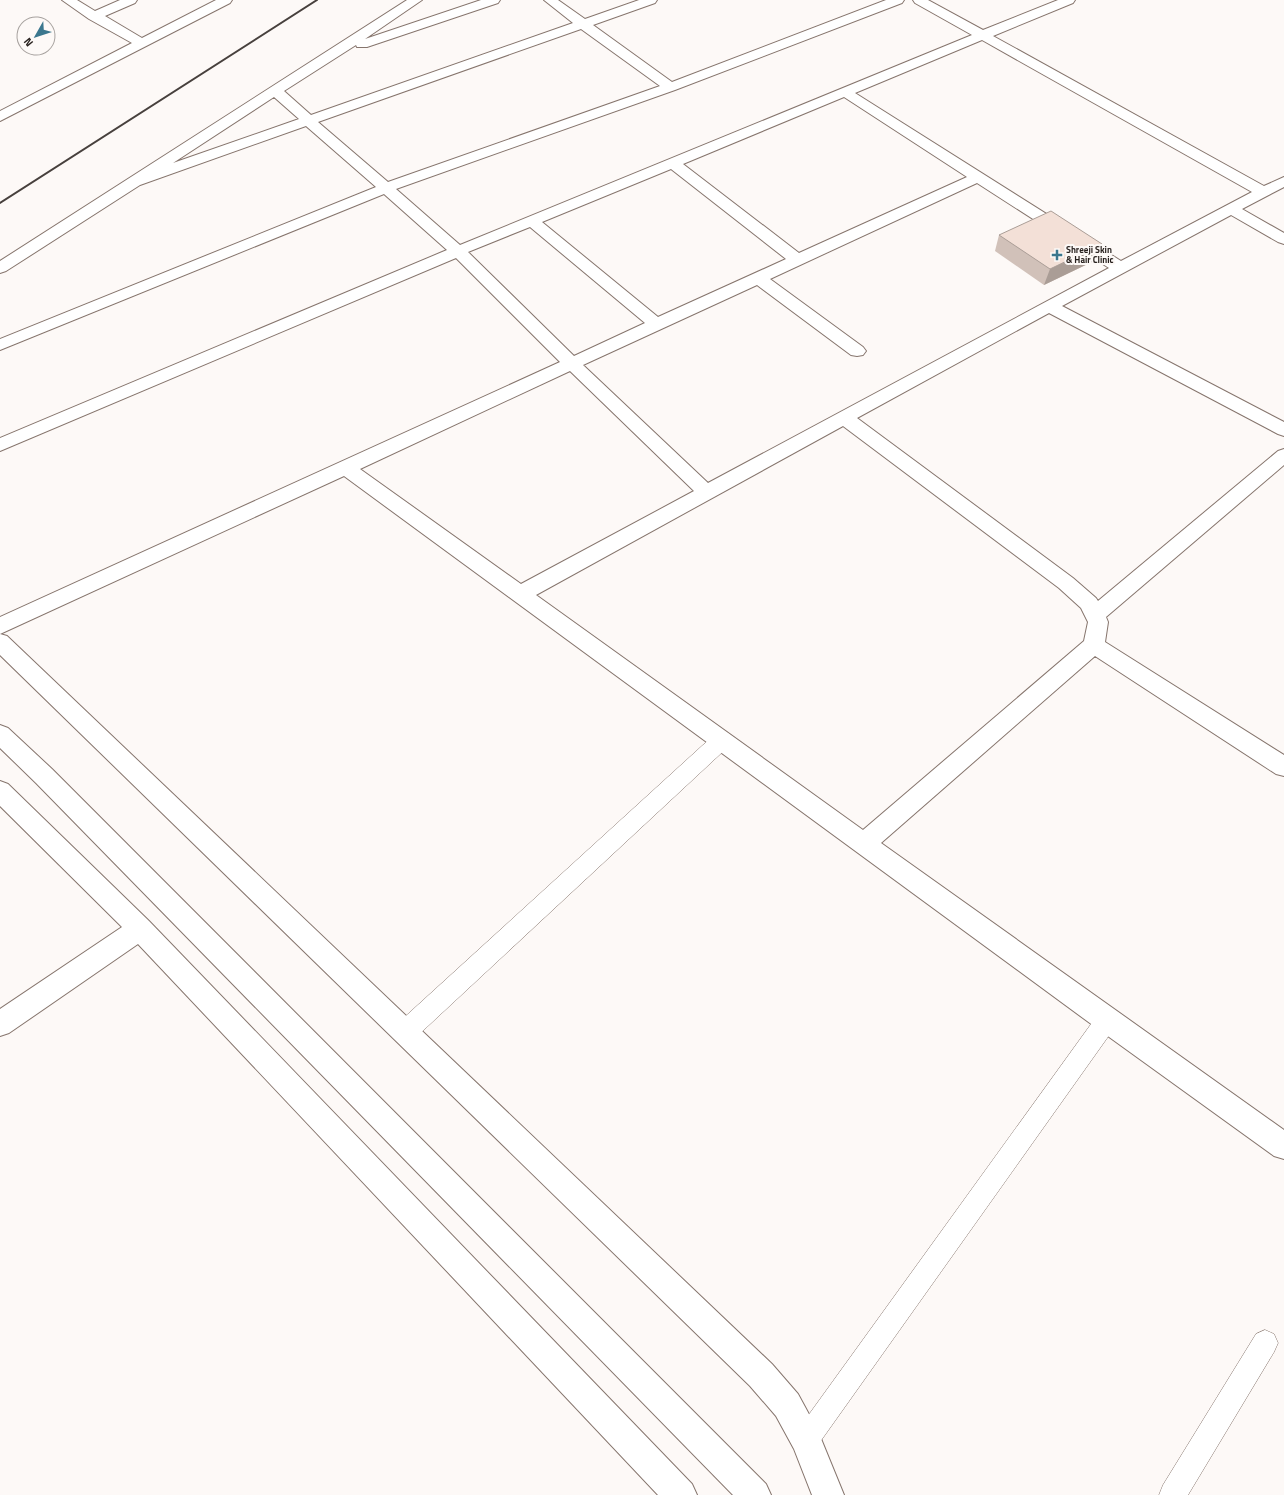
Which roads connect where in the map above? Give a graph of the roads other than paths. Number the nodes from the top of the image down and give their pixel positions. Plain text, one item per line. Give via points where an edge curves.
1 (68, 0) edge
2 (131, 0) edge
3 (226, 0) edge
4 (416, 0) edge
5 (494, 0) edge
6 (550, 0) edge
7 (651, 0) edge
8 (898, 0) edge
9 (921, 0) edge
10 (1069, 0) edge
11 (94, 16) junction
12 (582, 24) junction
13 (983, 35) junction
14 (141, 43) junction
15 (332, 54) junction
16 (670, 87) junction
17 (275, 91) junction
18 (845, 92) junction
19 (0, 117) edge
20 (308, 120) junction
21 (673, 163) junction
22 (978, 177) junction
23 (136, 181) junction
24 (1284, 181) edge
25 (386, 188) junction
26 (1264, 192) junction
27 (1231, 209) junction
28 (532, 221) junction
29 (1284, 239) edge
30 (458, 251) junction
31 (798, 260) junction
32 (0, 268) edge
33 (1120, 268) junction
34 (759, 278) junction
35 (1049, 306) junction
36 (657, 325) junction
37 (0, 345) edge
38 (857, 351) dead end
39 (572, 364) junction
40 (845, 418) junction
41 (1284, 430) edge
42 (0, 445) edge
43 (1284, 455) edge
44 (346, 468) junction
45 (707, 493) junction
46 (520, 594) junction
47 (1095, 615) junction
48 (0, 626) edge
49 (0, 642) edge
50 (1094, 645) junction
51 (0, 734) edge
52 (722, 740) junction
53 (1284, 767) edge
54 (0, 791) edge
55 (864, 843) junction
56 (140, 929) junction
57 (1107, 1020) junction
58 (0, 1024) edge
59 (405, 1032) junction
60 (1284, 1146) edge
61 (1266, 1343) dead end
62 (806, 1440) junction
63 (681, 1495) edge
64 (755, 1495) edge
65 (828, 1495) edge
66 (1172, 1495) edge

1 - 11 main road
2 - 11 main road
3 - 14 main road
4 - 15 main road
5 - 15 main road
6 - 12 main road
7 - 12 main road
8 - 16 main road
9 - 13 main road
10 - 13 main road
11 - 14 main road
12 - 16 main road
12 - 20 main road
13 - 18 main road
13 - 26 main road
14 - 19 main road
15 - 17 main road
16 - 25 main road
17 - 20 main road
17 - 23 main road
18 - 21 main road
18 - 22 main road
20 - 23 main road
20 - 25 main road
21 - 28 main road
21 - 31 main road
22 - 31 main road
22 - 33 main road
23 - 32 main road
24 - 26 main road
25 - 30 main road
25 - 37 main road
26 - 27 main road
27 - 29 main road
27 - 33 main road
28 - 30 main road
28 - 36 main road
30 - 39 main road
30 - 42 main road
31 - 34 main road
33 - 35 main road
34 - 36 main road
34 - 38 main road
35 - 40 main road
35 - 41 main road
36 - 39 main road
39 - 44 main road
39 - 45 main road
40 - 45 main road
40 - 47 main road via 1066,583 1089,604
43 - 47 main road
44 - 46 main road
44 - 48 main road
45 - 46 main road
46 - 52 main road
47 - 50 main road via 1098,622
49 - 59 main road
50 - 53 main road
50 - 55 main road
51 - 64 main road
52 - 55 main road
52 - 59 lane
54 - 56 main road
55 - 57 main road
56 - 58 main road
56 - 63 main road
57 - 60 main road
57 - 62 lane
59 - 62 main road via 761,1375 787,1405
61 - 66 lane
62 - 65 main road

